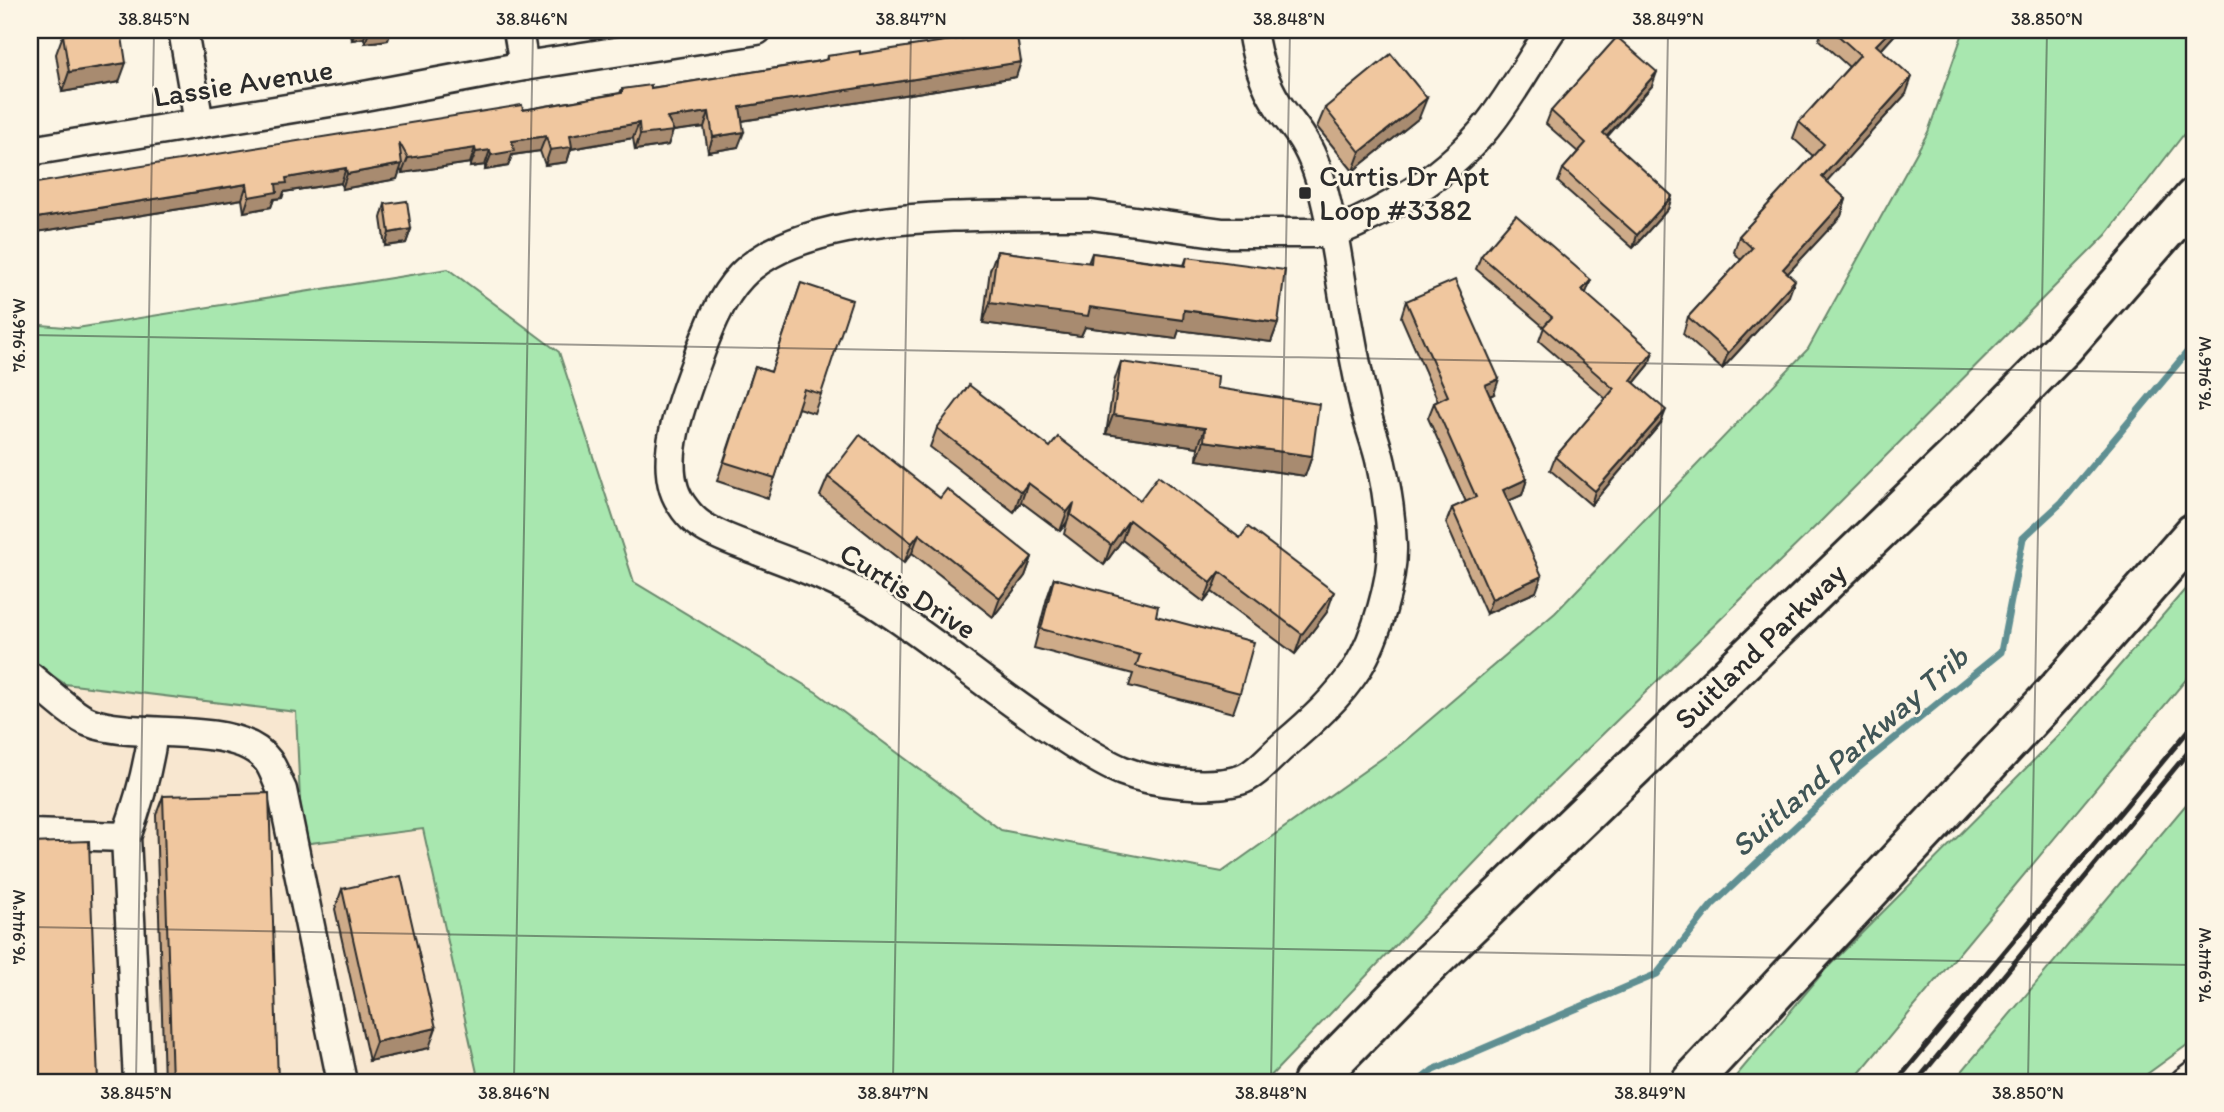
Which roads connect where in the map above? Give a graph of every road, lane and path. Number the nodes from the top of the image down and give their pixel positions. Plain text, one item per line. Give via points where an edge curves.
1 (183, 30) edge
2 (518, 30) edge
3 (757, 30) edge
4 (1252, 30) edge
5 (1550, 30) edge
6 (524, 66) junction
7 (199, 123) junction
8 (30, 152) edge
9 (2194, 198) edge
10 (1333, 233) junction
11 (2194, 533) edge
12 (30, 677) edge
13 (153, 733) junction
14 (30, 834) edge
15 (126, 836) junction
16 (2194, 1075) edge
17 (138, 1082) edge
18 (342, 1082) edge
19 (1312, 1082) edge
20 (1691, 1082) edge
21 (2185, 1082) edge

1 - 7 street
2 - 6 street
3 - 6 street, Lassie Avenue
4 - 10 street, Curtis Drive via 1266,84 1313,159
5 - 10 street, Curtis Drive via 1489,124 1461,153 1417,190
6 - 7 street, Lassie Avenue
7 - 8 street, Lassie Avenue
9 - 19 highway, Suitland Parkway via 2080,329 1978,435
10 - 10 street, Curtis Drive via 1223,233 1091,215 1033,215 925,217 793,243 755,263 723,302 695,366 676,430 672,457 675,492 698,524 852,589 918,630 1026,713 1096,759 1157,780 1199,784 1244,779 1316,717 1358,667 1382,609 1392,548 1381,464 1364,404
11 - 20 highway via 2059,688
12 - 13 street via 87,722
13 - 15 street via 148,768
13 - 18 street via 197,733 246,744 268,761 282,790
14 - 15 street
15 - 17 street
16 - 21 street

